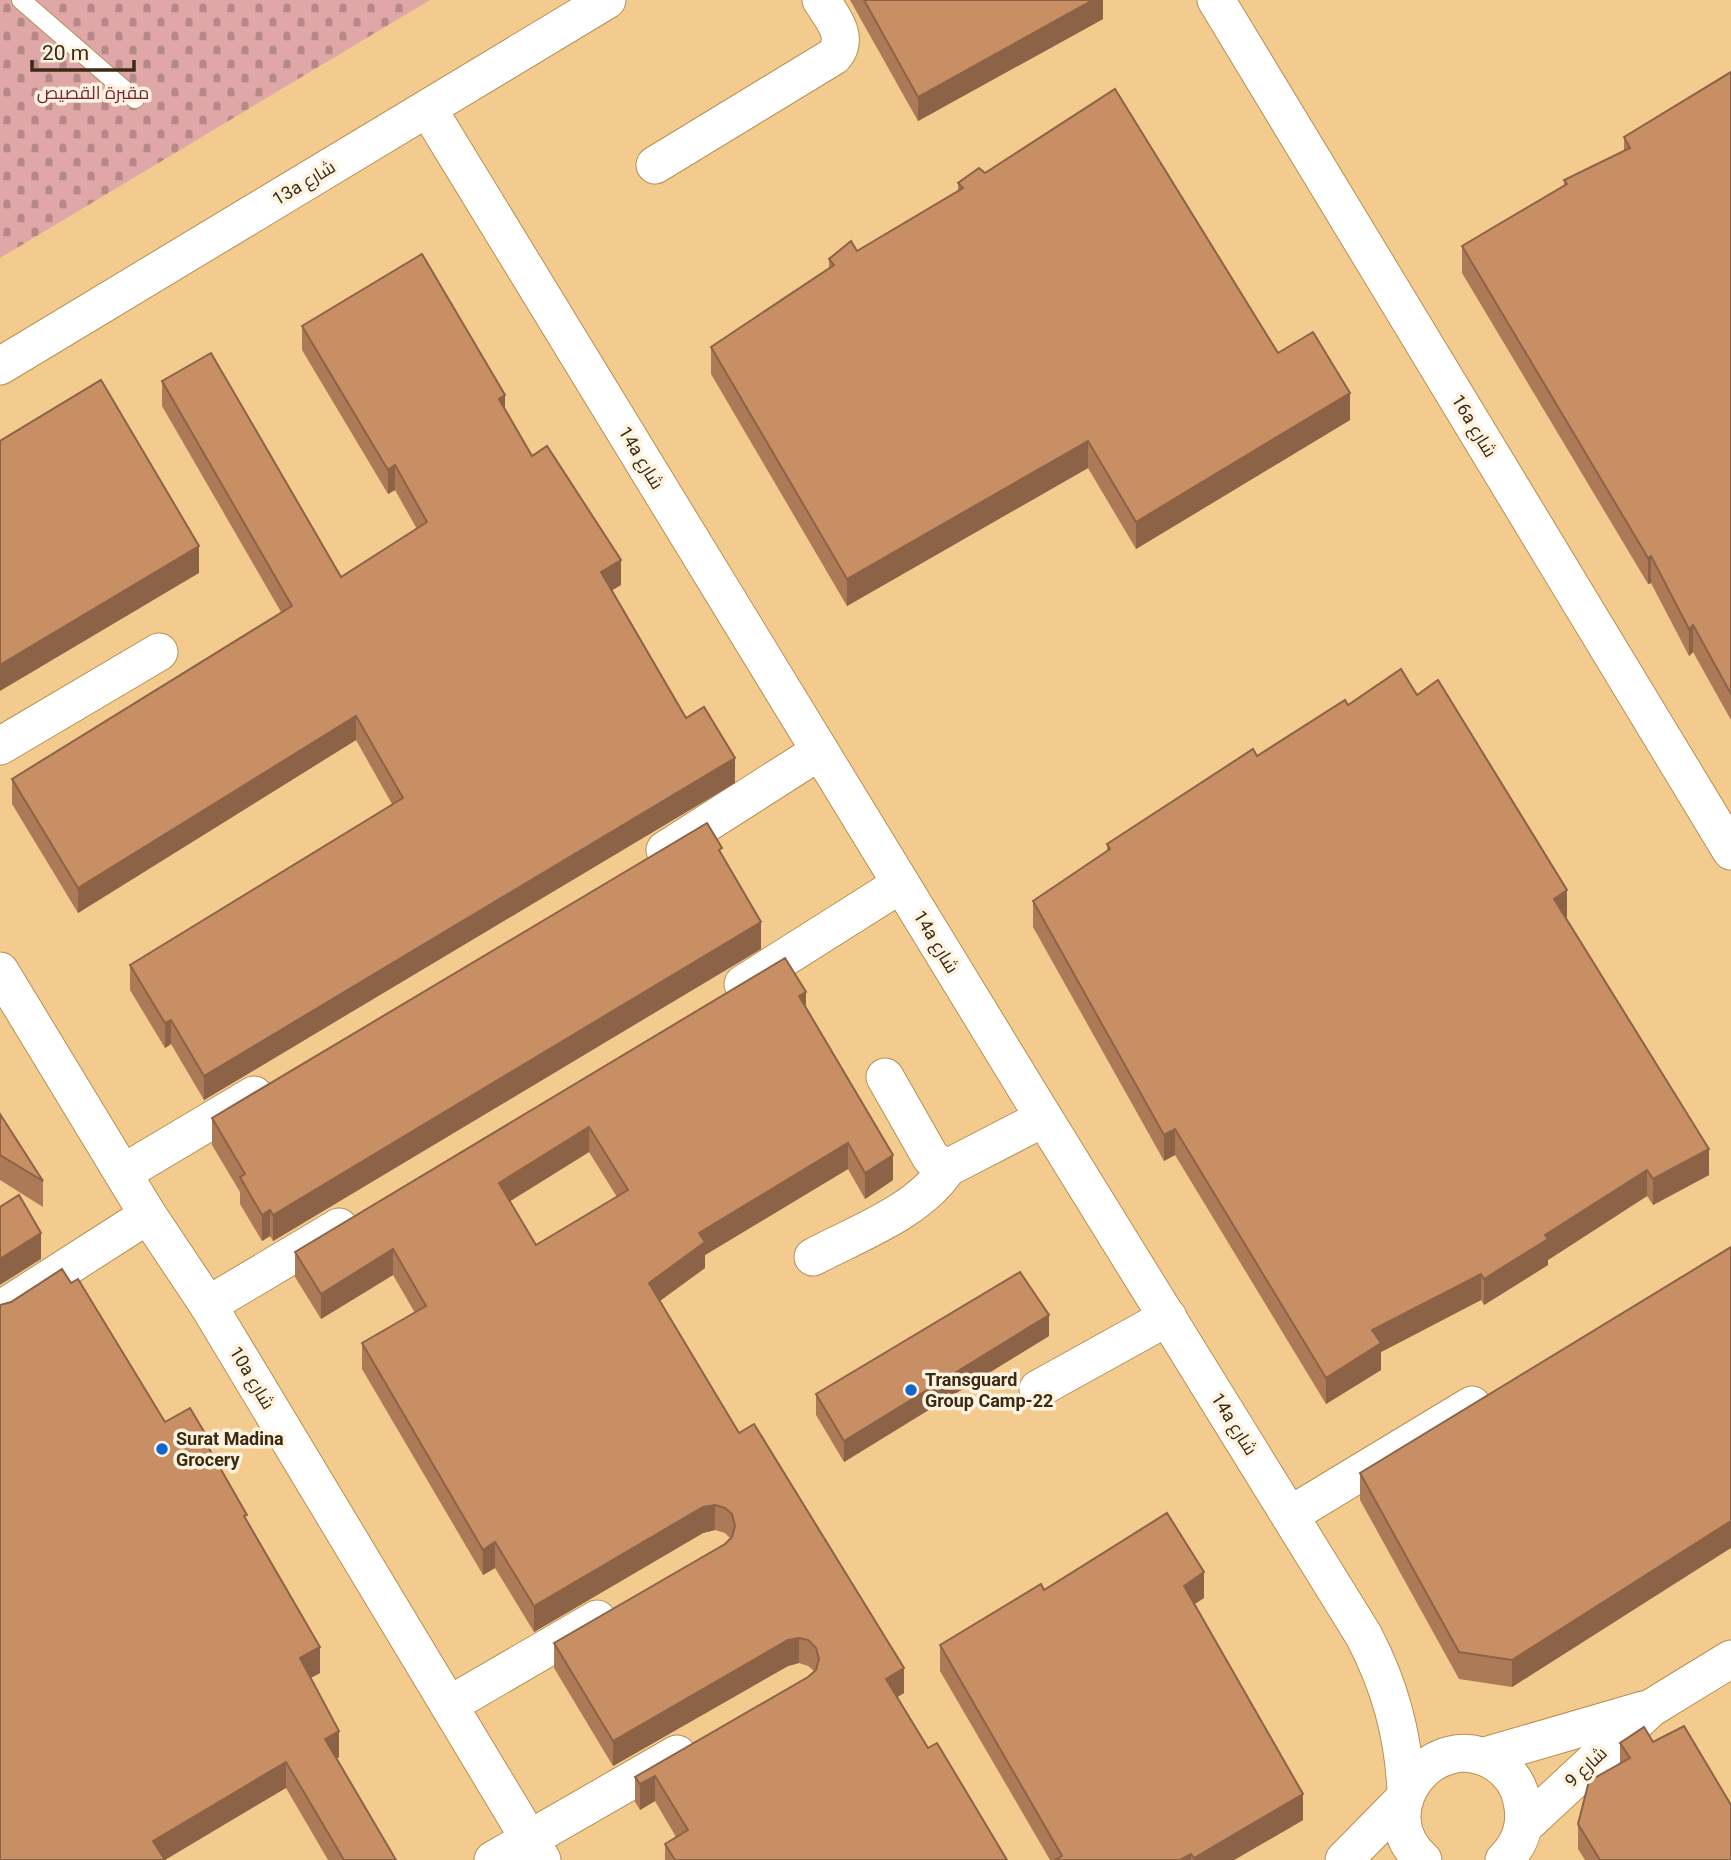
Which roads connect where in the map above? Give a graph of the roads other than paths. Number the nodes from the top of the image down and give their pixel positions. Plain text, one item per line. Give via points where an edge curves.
1 (21, 0) edge
2 (607, 0) edge
3 (821, 0) edge
4 (1216, 0) edge
5 (135, 99) dead end
6 (428, 109) junction
7 (655, 165) dead end
8 (0, 366) edge
9 (159, 652) dead end
10 (0, 746) edge
11 (820, 751) junction
12 (1731, 852) edge
13 (638, 866) edge
14 (901, 884) junction
15 (0, 971) edge
16 (711, 1003) edge
17 (285, 1077) edge
18 (884, 1077) dead end
19 (1044, 1118) junction
20 (947, 1167) junction
21 (123, 1173) junction
22 (365, 1211) edge
23 (148, 1215) junction
24 (813, 1257) dead end
25 (208, 1306) junction
26 (0, 1310) edge
27 (1168, 1317) junction
28 (1506, 1384) edge
29 (1038, 1389) dead end
30 (1290, 1515) junction
31 (630, 1600) edge
32 (1731, 1659) edge
33 (449, 1705) junction
34 (1651, 1707) junction
35 (706, 1738) edge
36 (1485, 1756) junction
37 (1405, 1794) junction
38 (1519, 1847) edge
39 (536, 1850) edge
40 (493, 1860) edge
41 (1344, 1860) edge
42 (1423, 1860) edge

1 - 5 lane
2 - 6 street, 13a شارع
3 - 7 street via 841,36 834,56
4 - 12 street, 16a شارع
6 - 8 street, 13a شارع
6 - 11 street, 14a شارع
9 - 10 street
11 - 13 street
11 - 14 street, 14a شارع
14 - 16 street
14 - 19 street, 14a شارع
15 - 21 street, 10a شارع
17 - 21 street
18 - 20 street via 931,1158
19 - 20 street
19 - 27 street, 14a شارع
20 - 24 street via 933,1187 914,1202
21 - 23 street, 10a شارع
22 - 25 street
23 - 25 street, 10a شارع
23 - 26 street
25 - 33 street, 10a شارع
27 - 29 street
27 - 30 street, 14a شارع
28 - 30 street
30 - 37 street, 14a شارع via 1378,1663 1398,1724
31 - 33 street
32 - 34 street, شارع 9
33 - 39 street, 10a شارع
34 - 36 street, شارع 9
34 - 38 street, شارع 9
35 - 39 street
36 - 37 street, شارع 9 via 1461,1752 1438,1758 1419,1771
36 - 38 street via 1506,1769 1520,1790 1525,1814
37 - 41 street
37 - 42 street, 14a شارع via 1401,1812 1404,1834
39 - 40 street

